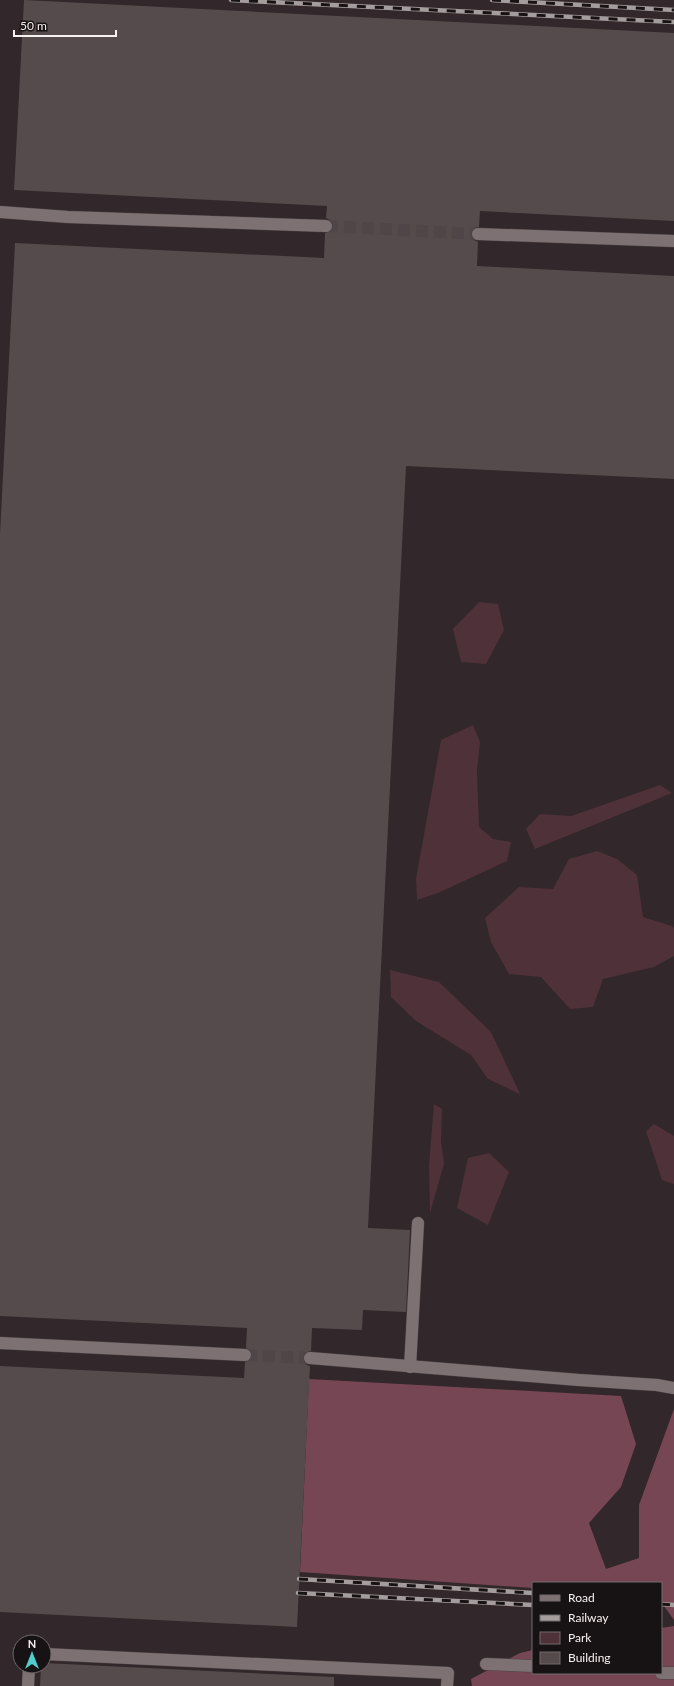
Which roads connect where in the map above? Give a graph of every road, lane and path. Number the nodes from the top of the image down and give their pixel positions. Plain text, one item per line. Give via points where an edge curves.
1 (0, 212) edge
2 (326, 226) tunnel mouth
3 (478, 234) tunnel mouth
4 (674, 241) edge
5 (418, 1223) dead end
6 (0, 1343) edge
7 (245, 1355) tunnel mouth
8 (310, 1358) tunnel mouth
9 (410, 1367) junction
10 (674, 1388) edge
11 (52, 1654) edge
12 (486, 1664) dead end
13 (532, 1666) edge
14 (662, 1672) edge
15 (674, 1673) edge
16 (29, 1674) edge
17 (28, 1686) edge
18 (447, 1686) edge

1 - 2 lane via 68,217
3 - 4 lane
5 - 9 lane
6 - 7 lane
8 - 9 lane
9 - 10 lane
11 - 18 lane via 448,1673
12 - 13 lane
14 - 15 lane
16 - 17 lane

